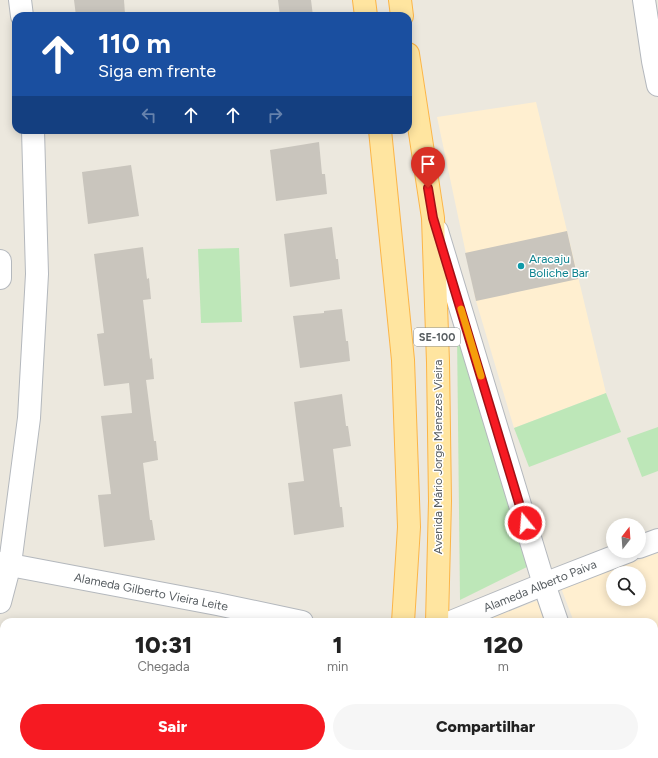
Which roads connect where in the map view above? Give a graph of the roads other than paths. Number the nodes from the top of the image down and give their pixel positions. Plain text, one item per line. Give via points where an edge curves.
1 (20, 0) edge
2 (364, 0) edge
3 (400, 0) edge
4 (644, 0) edge
5 (22, 12) edge
6 (366, 12) edge
7 (402, 12) edge
8 (412, 80) edge
9 (658, 85) edge
10 (33, 134) edge
11 (380, 134) edge
12 (433, 218) junction
13 (0, 261) edge
14 (0, 278) edge
15 (658, 540) edge
16 (646, 544) edge
17 (611, 558) edge
18 (5, 564) edge
19 (544, 584) junction
20 (0, 602) edge
21 (283, 618) edge
22 (403, 618) edge
23 (437, 618) edge
24 (461, 618) edge
25 (556, 618) edge

1 - 5 street
2 - 6 main road
3 - 7 main road
4 - 9 street
8 - 12 main road, Avenida Mário Jorge Menezes Vieira / SE-100
10 - 18 street via 37,282 29,418
11 - 22 main road, SE-100 via 403,360 409,527
12 - 19 street
12 - 23 main road, Avenida Mário Jorge Menezes Vieira / SE-100 via 438,362
13 - 14 street
15 - 16 street
17 - 19 street, Alameda Alberto Paiva
18 - 20 street
18 - 21 street, Alameda Gilberto Vieira Leite
19 - 24 street, Alameda Alberto Paiva
19 - 25 street

